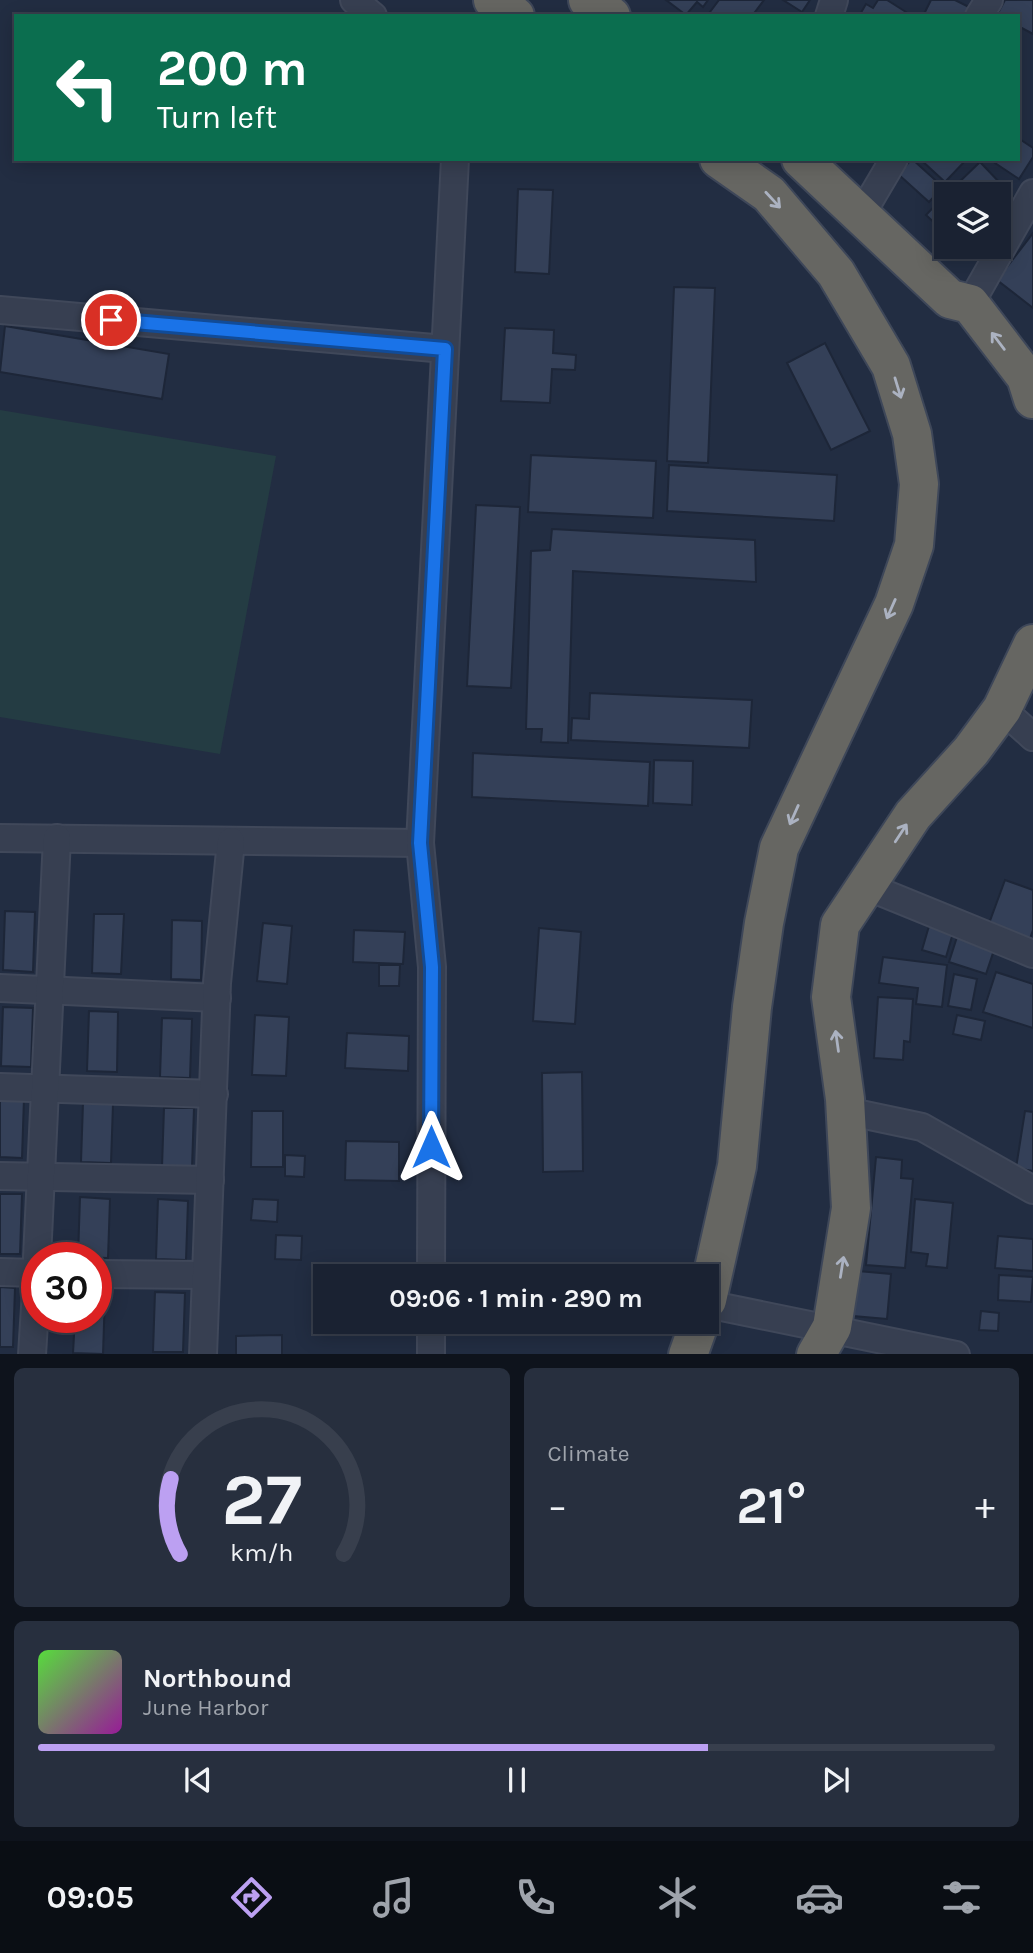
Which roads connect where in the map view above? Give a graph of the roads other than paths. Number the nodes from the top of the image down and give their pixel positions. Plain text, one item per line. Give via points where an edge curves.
1 (354, 0) edge
2 (493, 0) edge
3 (588, 0) edge
4 (371, 14) edge
5 (512, 14) edge
6 (608, 14) edge
7 (454, 161) edge
8 (722, 161) edge
9 (804, 161) edge
10 (893, 161) edge
11 (1033, 192) edge
12 (861, 215) junction
13 (971, 304) junction
14 (0, 310) edge
15 (445, 349) junction
16 (1031, 384) edge
17 (1033, 644) edge
18 (1002, 709) junction
19 (1033, 737) edge
20 (0, 838) edge
21 (57, 838) junction
22 (231, 841) junction
23 (420, 843) junction
24 (866, 886) junction
25 (1033, 954) edge
26 (0, 988) edge
27 (49, 989) junction
28 (217, 998) junction
29 (0, 1087) edge
30 (44, 1088) junction
31 (214, 1094) junction
32 (846, 1111) junction
33 (0, 1175) edge
34 (39, 1176) junction
35 (211, 1180) junction
36 (1033, 1190) edge
37 (37, 1242) edge
38 (431, 1264) edge
39 (715, 1264) edge
40 (0, 1272) edge
41 (21, 1273) edge
42 (112, 1274) edge
43 (206, 1275) junction
44 (719, 1306) edge
45 (33, 1333) edge
46 (431, 1334) edge
47 (695, 1334) edge
48 (824, 1341) edge
49 (32, 1354) edge
50 (203, 1354) edge
51 (431, 1354) edge
52 (688, 1354) edge
53 (956, 1354) edge

1 - 4 street
2 - 5 highway
3 - 6 highway
7 - 15 street
8 -> 39 highway via 769,194 836,273 891,366 912,434 919,484 914,545 894,604 779,848 752,1007 737,1166
9 - 12 highway
10 - 12 street
11 - 13 street
12 - 13 highway via 950,299
16 -> 13 highway
14 - 15 street
15 - 23 street
17 - 18 highway
18 - 19 street
24 -> 18 highway via 913,815
20 - 21 street
21 - 22 street
21 - 27 street
22 - 23 street
22 - 28 street
23 - 38 street via 432,967
24 - 25 street
32 -> 24 highway via 831,997 840,925
26 - 27 street
27 - 28 street
27 - 30 street
28 - 31 street
29 - 30 street
30 - 31 street
30 - 34 street
31 - 35 street
32 - 36 street via 922,1127
48 -> 32 highway via 851,1209
33 - 34 street
34 - 35 street
34 - 37 street
35 - 43 street
40 - 41 street
42 - 43 street
43 - 50 street
44 - 48 street
45 - 49 street
46 - 51 street
47 - 52 highway
48 - 53 street

